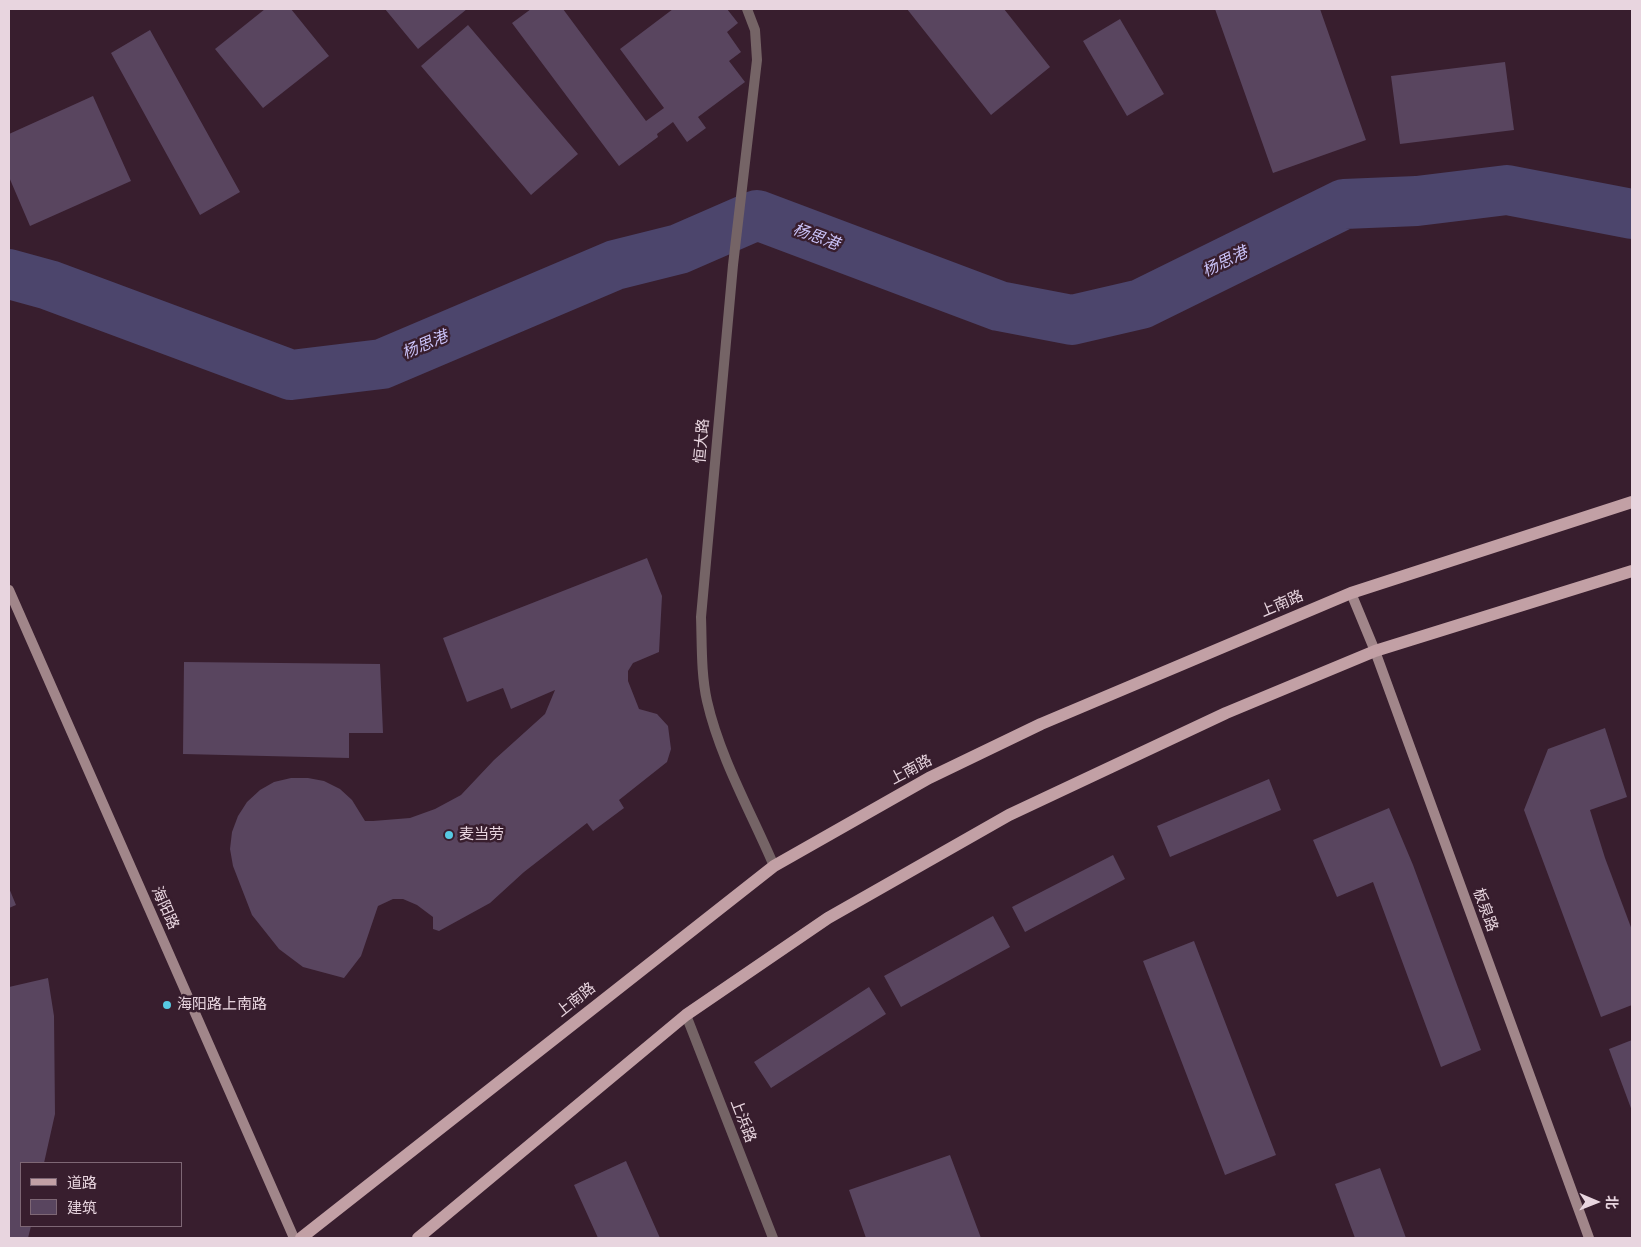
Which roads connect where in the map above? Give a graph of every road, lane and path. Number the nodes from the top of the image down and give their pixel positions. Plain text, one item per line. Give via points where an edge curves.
1 (747, 9) edge
2 (1632, 502) edge
3 (1632, 571) edge
4 (9, 590) edge
5 (1351, 593) junction
6 (1375, 651) junction
7 (774, 866) junction
8 (686, 1015) junction
9 (294, 1238) edge
10 (301, 1238) edge
11 (418, 1238) edge
12 (772, 1238) edge
13 (1589, 1238) edge

1 - 7 street, 恒大路 via 755,30 757,60 733,265 701,617 702,658 707,701 719,741
2 - 5 main road, 上南路
3 - 6 main road
4 - 9 street, 海阳路
5 - 6 street, 板泉路
5 - 7 main road, 上南路 via 1041,724 929,778
6 - 8 main road via 1226,713 1009,815 828,918
6 - 13 street, 板泉路
7 - 10 main road, 上南路
8 - 11 main road
8 - 12 street, 上浜路

